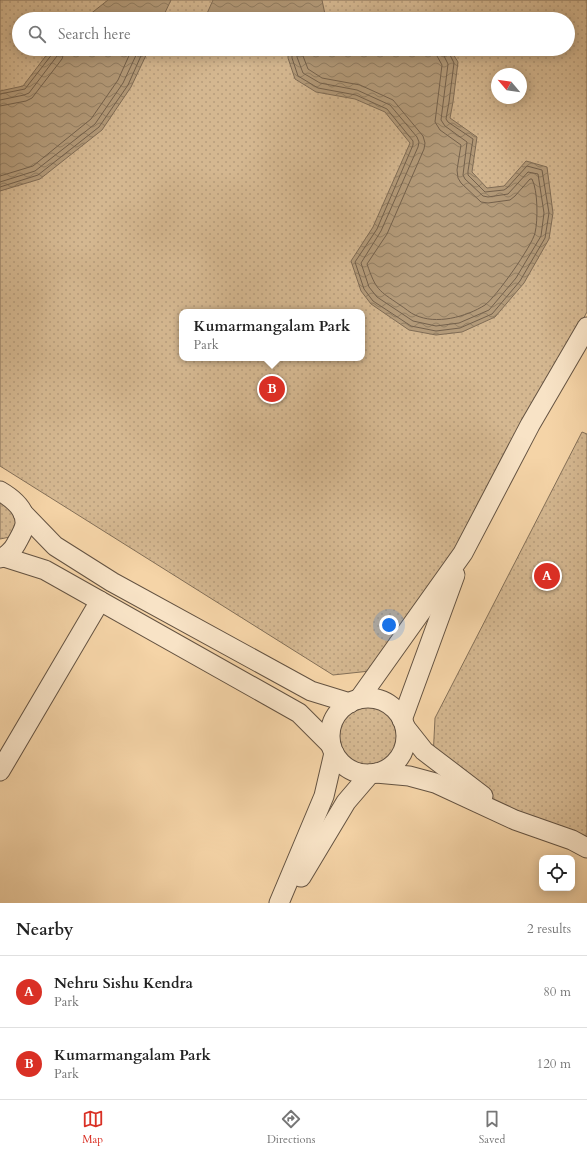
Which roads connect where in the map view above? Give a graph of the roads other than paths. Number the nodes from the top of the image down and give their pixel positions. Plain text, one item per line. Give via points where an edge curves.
1 (587, 327) edge
2 (0, 491) edge
3 (23, 514) junction
4 (463, 553) junction
5 (2, 557) edge
6 (100, 601) junction
7 (354, 701) junction
8 (404, 723) junction
9 (332, 749) junction
10 (0, 771) edge
11 (373, 774) junction
12 (515, 820) junction
13 (587, 848) edge
14 (279, 903) edge
15 (285, 903) edge

1 - 4 street via 530,425
2 - 3 street via 15,502
3 - 5 street via 25,525 21,535 14,547
3 - 7 street via 55,546 112,582 312,691
4 - 7 street
4 - 8 street
5 - 6 street via 45,570
6 - 9 street via 299,713
6 - 10 street
7 - 8 street via 369,698 389,704
7 - 9 street via 340,710 333,721 330,733
8 - 11 street via 406,739 403,751 387,769
8 - 12 street via 424,751
9 - 11 street via 340,762 349,769
9 - 14 street via 324,796
11 - 12 street via 409,776 436,782
11 - 15 street via 346,802
12 - 13 street via 572,840

